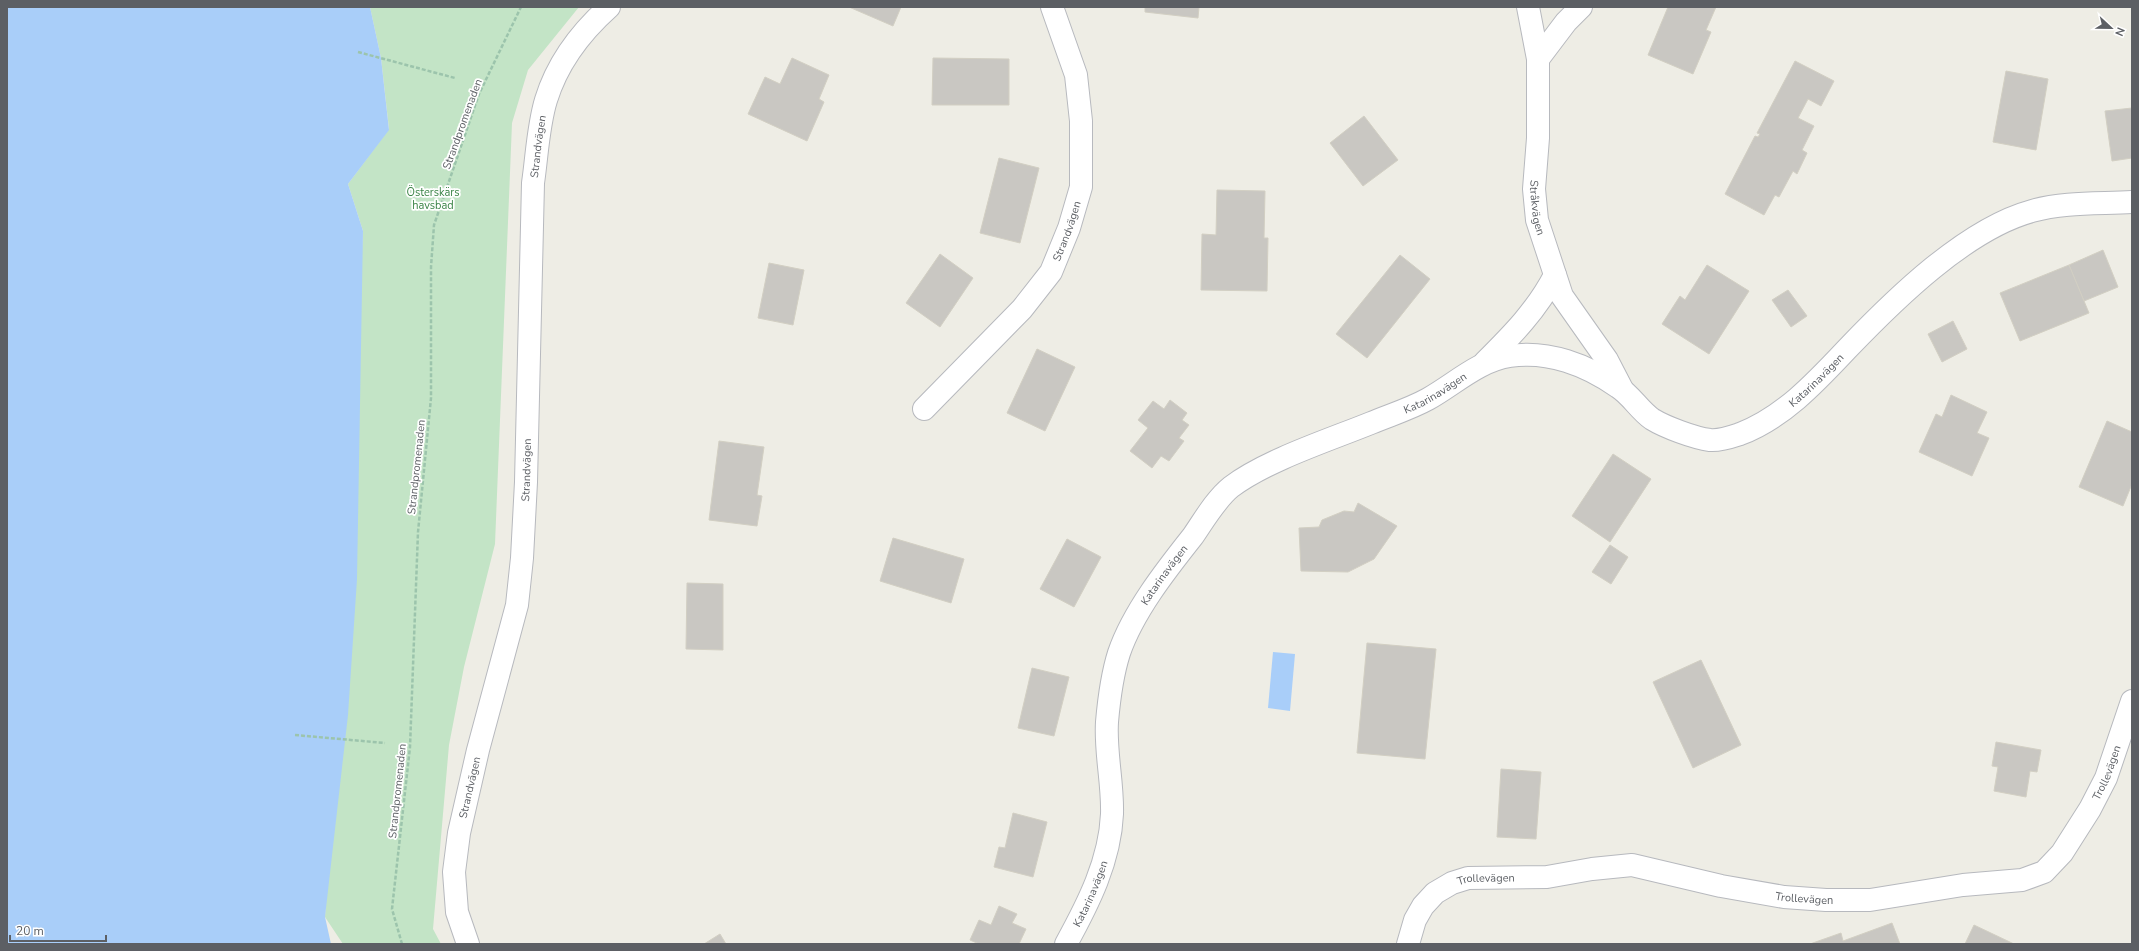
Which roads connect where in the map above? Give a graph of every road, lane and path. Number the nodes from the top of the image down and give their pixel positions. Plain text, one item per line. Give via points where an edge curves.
1 (521, 7) edge
2 (609, 7) edge
3 (1052, 7) edge
4 (1528, 7) edge
5 (1581, 7) edge
6 (358, 52) dead end
7 (1538, 59) junction
8 (455, 78) dead end
9 (2132, 202) edge
10 (1554, 275) junction
11 (1482, 364) junction
12 (1622, 389) junction
13 (924, 409) dead end
14 (2132, 701) edge
15 (295, 735) dead end
16 (385, 742) dead end
17 (402, 944) edge
18 (468, 944) edge
19 (1066, 944) edge
20 (1408, 944) edge

1 - 17 path, Strandpromenaden via 479,94 434,225 431,267 431,398 418,532 410,747 392,909
2 - 18 street, Strandvägen via 589,25 557,74 546,100 539,140 533,183 526,482 517,606 460,825 454,872 457,912
3 - 13 street, Strandvägen via 1076,75 1081,121 1081,188 1069,228 1051,272 1022,309
4 - 7 street, Stråkvägen
5 - 7 street via 1566,22
6 - 8 path
7 - 10 street, Stråkvägen via 1538,138 1534,189 1537,220
9 - 12 street, Katarinavägen via 2086,204 2032,211 2012,217 1968,242 1910,289 1782,410 1759,426 1736,435 1709,440 1653,420 1635,405
10 - 11 street, Katarinavägen via 1543,297 1526,320
10 - 12 street, Stråkvägen via 1562,296 1607,360
11 - 12 street, Katarinavägen via 1505,356 1526,354 1555,358 1586,369
11 - 19 street, Katarinavägen via 1417,405 1270,465 1234,486 1228,490 1166,571 1133,622 1119,652 1110,692 1107,727 1112,816 1098,881
14 - 20 street, Trollevägen via 2106,778 2090,809 2062,853 2044,872 2022,880 1963,885 1870,900 1826,900 1784,897 1721,886 1632,865 1547,877 1468,878 1452,883 1435,893 1423,906 1415,920
15 - 16 path

